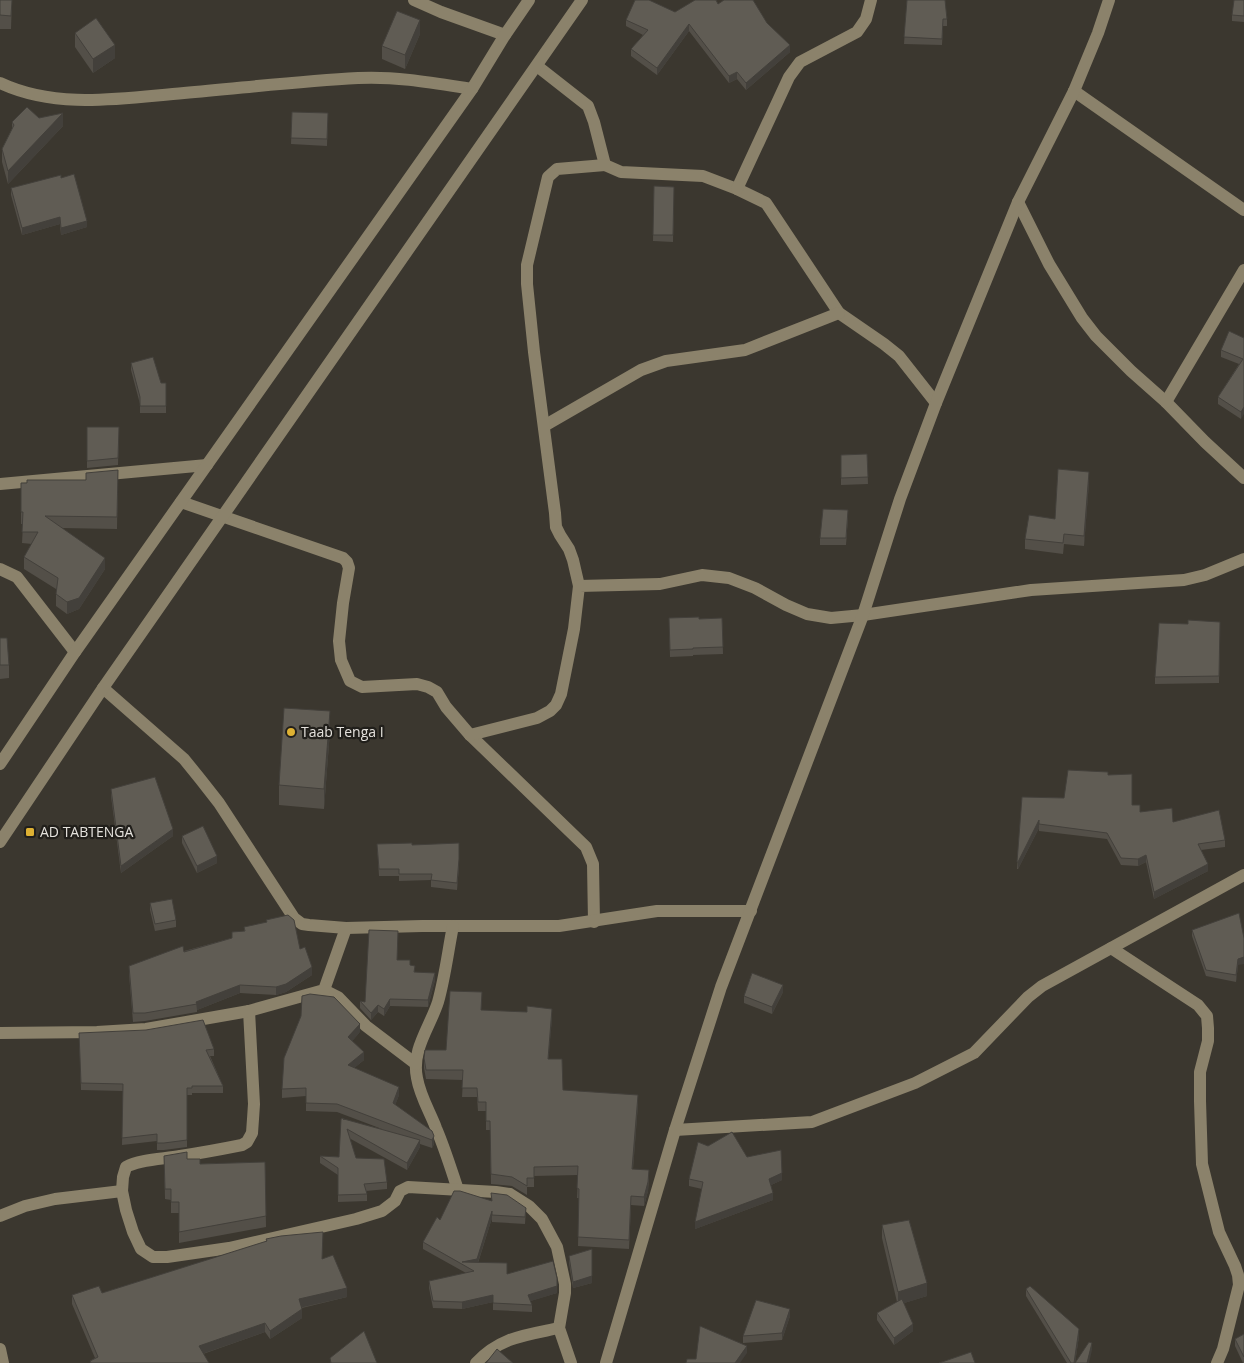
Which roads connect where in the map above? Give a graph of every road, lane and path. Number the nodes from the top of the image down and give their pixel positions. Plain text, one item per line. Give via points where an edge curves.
1 (414, 0) edge
2 (529, 0) edge
3 (582, 0) edge
4 (871, 0) edge
5 (1109, 0) edge
6 (505, 35) junction
7 (537, 66) junction
8 (0, 83) edge
9 (472, 89) junction
10 (1074, 91) junction
11 (606, 165) junction
12 (737, 188) junction
13 (1018, 202) junction
14 (1244, 210) edge
15 (1244, 270) edge
16 (839, 313) junction
17 (1166, 402) junction
18 (936, 403) junction
19 (544, 426) junction
20 (206, 466) junction
21 (1244, 478) edge
22 (0, 484) edge
23 (181, 502) junction
24 (223, 516) junction
25 (1244, 559) edge
26 (0, 569) edge
27 (579, 586) junction
28 (863, 615) junction
29 (75, 652) junction
30 (103, 688) junction
31 (470, 735) junction
32 (0, 764) edge
33 (0, 842) edge
34 (1244, 875) edge
35 (751, 910) junction
36 (594, 922) junction
37 (453, 926) junction
38 (346, 928) junction
39 (1111, 948) junction
40 (324, 990) junction
41 (249, 1011) junction
42 (0, 1034) edge
43 (416, 1064) junction
44 (674, 1130) junction
45 (458, 1190) junction
46 (122, 1191) junction
47 (0, 1216) edge
48 (1242, 1285) edge
49 (559, 1328) junction
50 (0, 1350) edge
51 (3, 1363) edge
52 (476, 1363) edge
53 (571, 1363) edge
54 (606, 1363) edge
55 (1218, 1363) edge

1 - 6 street
2 - 6 street
3 - 7 street
4 - 12 street via 866,19 857,32 800,62 789,77
5 - 10 street
6 - 9 street
7 - 11 street via 588,106
7 - 24 street
8 - 9 street via 34,96 70,101 360,78 399,78
9 - 20 street
10 - 13 street
10 - 14 street
11 - 12 street via 621,172 703,176
11 - 19 street via 557,168 548,177 545,187 527,264
12 - 16 street via 766,203
13 - 17 street via 1049,264 1082,318 1112,352
13 - 18 street
15 - 17 street
16 - 18 street via 899,356
16 - 19 street via 745,350 666,361 641,370
17 - 21 street
18 - 28 street via 900,499
19 - 27 street via 556,527 574,560
20 - 22 street
20 - 23 street
23 - 24 street
23 - 29 street
24 - 30 street
24 - 31 street via 343,558 349,568 339,641 340,660 350,681 362,687 417,684 428,687 437,692
25 - 28 street via 1184,580 1030,590
26 - 29 street via 17,577
27 - 28 street via 660,584 702,575 729,578 807,614 830,618
27 - 31 street via 562,694 556,705 537,718
28 - 35 street
29 - 32 street
30 - 33 street
30 - 38 street via 184,759 202,780 294,918 302,924
31 - 36 street via 586,847 593,864
34 - 39 street
35 - 36 street via 657,912
35 - 44 street via 721,988
36 - 37 street via 559,926
37 - 38 street
37 - 43 street via 438,1003 422,1036
38 - 40 street
39 - 44 street via 1042,986 974,1053 915,1083 812,1122
39 - 48 street via 1198,1005 1207,1016 1208,1041 1200,1072 1202,1164 1219,1232
40 - 41 street
40 - 43 street via 338,997 366,1026
41 - 42 street via 146,1029
41 - 46 street via 254,1104 252,1133 247,1142 130,1165 126,1167
43 - 45 street via 416,1077
44 - 54 street
45 - 46 street via 408,1187 382,1211 228,1248 167,1258 153,1257 141,1249
45 - 49 street via 510,1194 542,1219 557,1247 564,1277 565,1293
46 - 47 street via 55,1199
48 - 55 street
49 - 52 street via 501,1343
49 - 53 street
50 - 51 street

